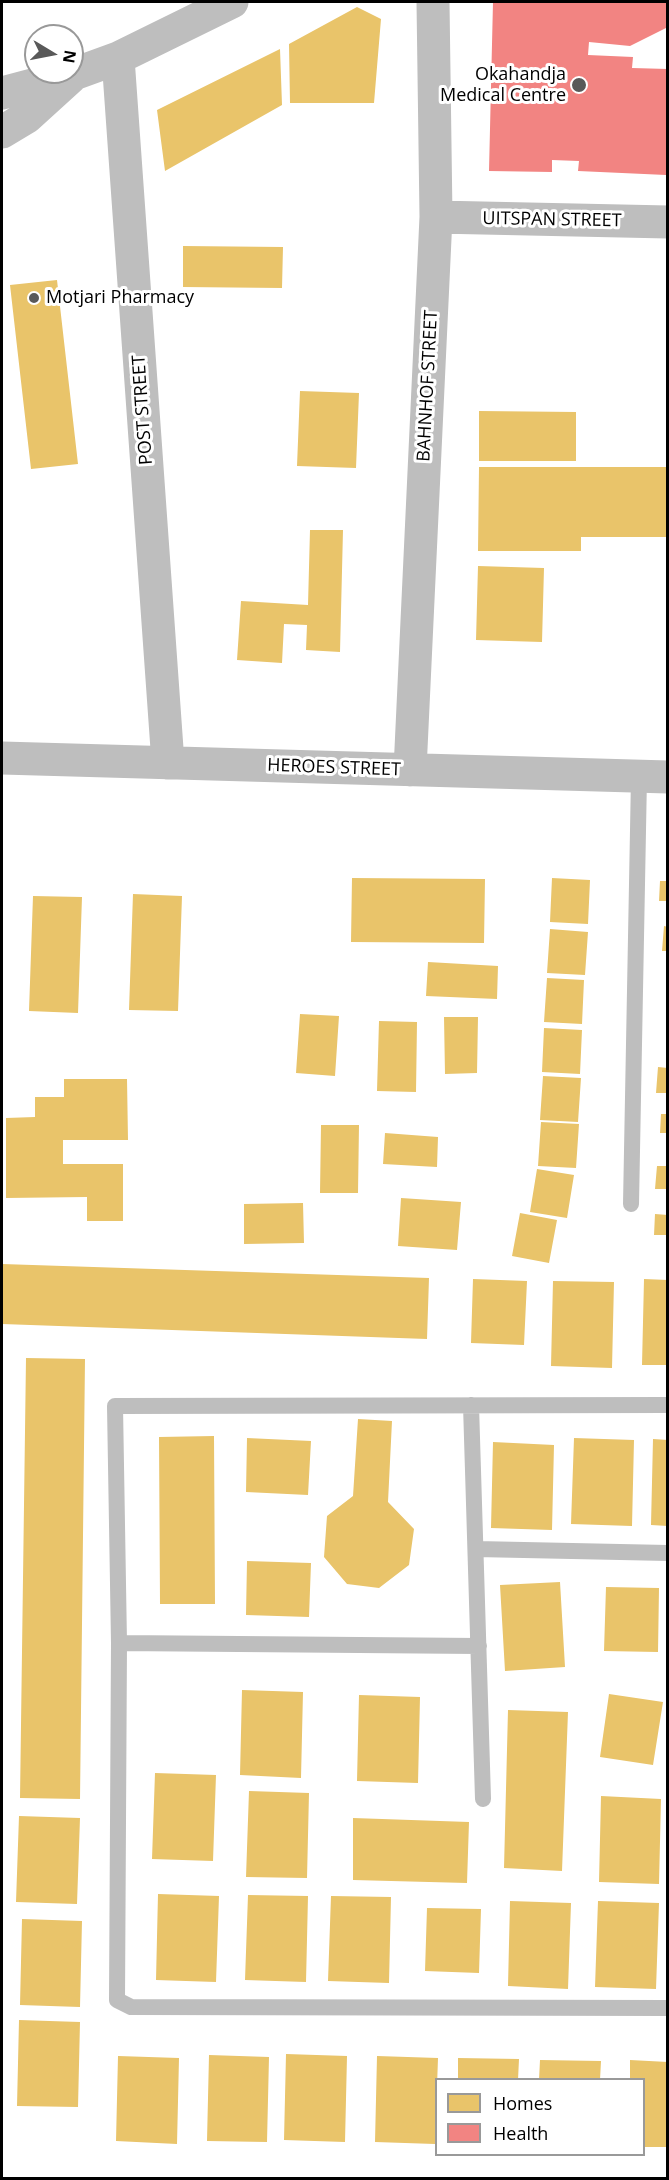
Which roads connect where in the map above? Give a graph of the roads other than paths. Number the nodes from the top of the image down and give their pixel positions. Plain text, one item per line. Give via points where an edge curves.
1 (232, 2) edge
2 (433, 2) edge
3 (118, 58) junction
4 (84, 70) edge
5 (36, 84) edge
6 (63, 84) edge
7 (2, 93) edge
8 (2, 132) edge
9 (436, 217) junction
10 (668, 222) edge
11 (2, 758) edge
12 (168, 763) junction
13 (410, 770) junction
14 (653, 777) edge
15 (631, 1204) dead end
16 (471, 1405) junction
17 (668, 1405) edge
18 (476, 1549) junction
19 (668, 1553) edge
20 (119, 1643) junction
21 (478, 1646) junction
22 (483, 1799) dead end
23 (668, 2008) edge

1 - 3 street
2 - 9 street, BAHNHOF STREET
3 - 4 street
3 - 12 street, POST STREET
5 - 7 street
6 - 8 street via 27,117
9 - 10 street, UITSPAN STREET
9 - 13 street, BAHNHOF STREET
11 - 12 street, HEROES STREET
12 - 13 street, HEROES STREET
13 - 14 street, HEROES STREET
14 - 15 lane
16 - 17 lane
16 - 18 lane
16 - 20 lane via 115,1406
18 - 19 lane
18 - 21 lane
20 - 21 lane
20 - 23 lane via 117,2000 131,2007
21 - 22 lane

